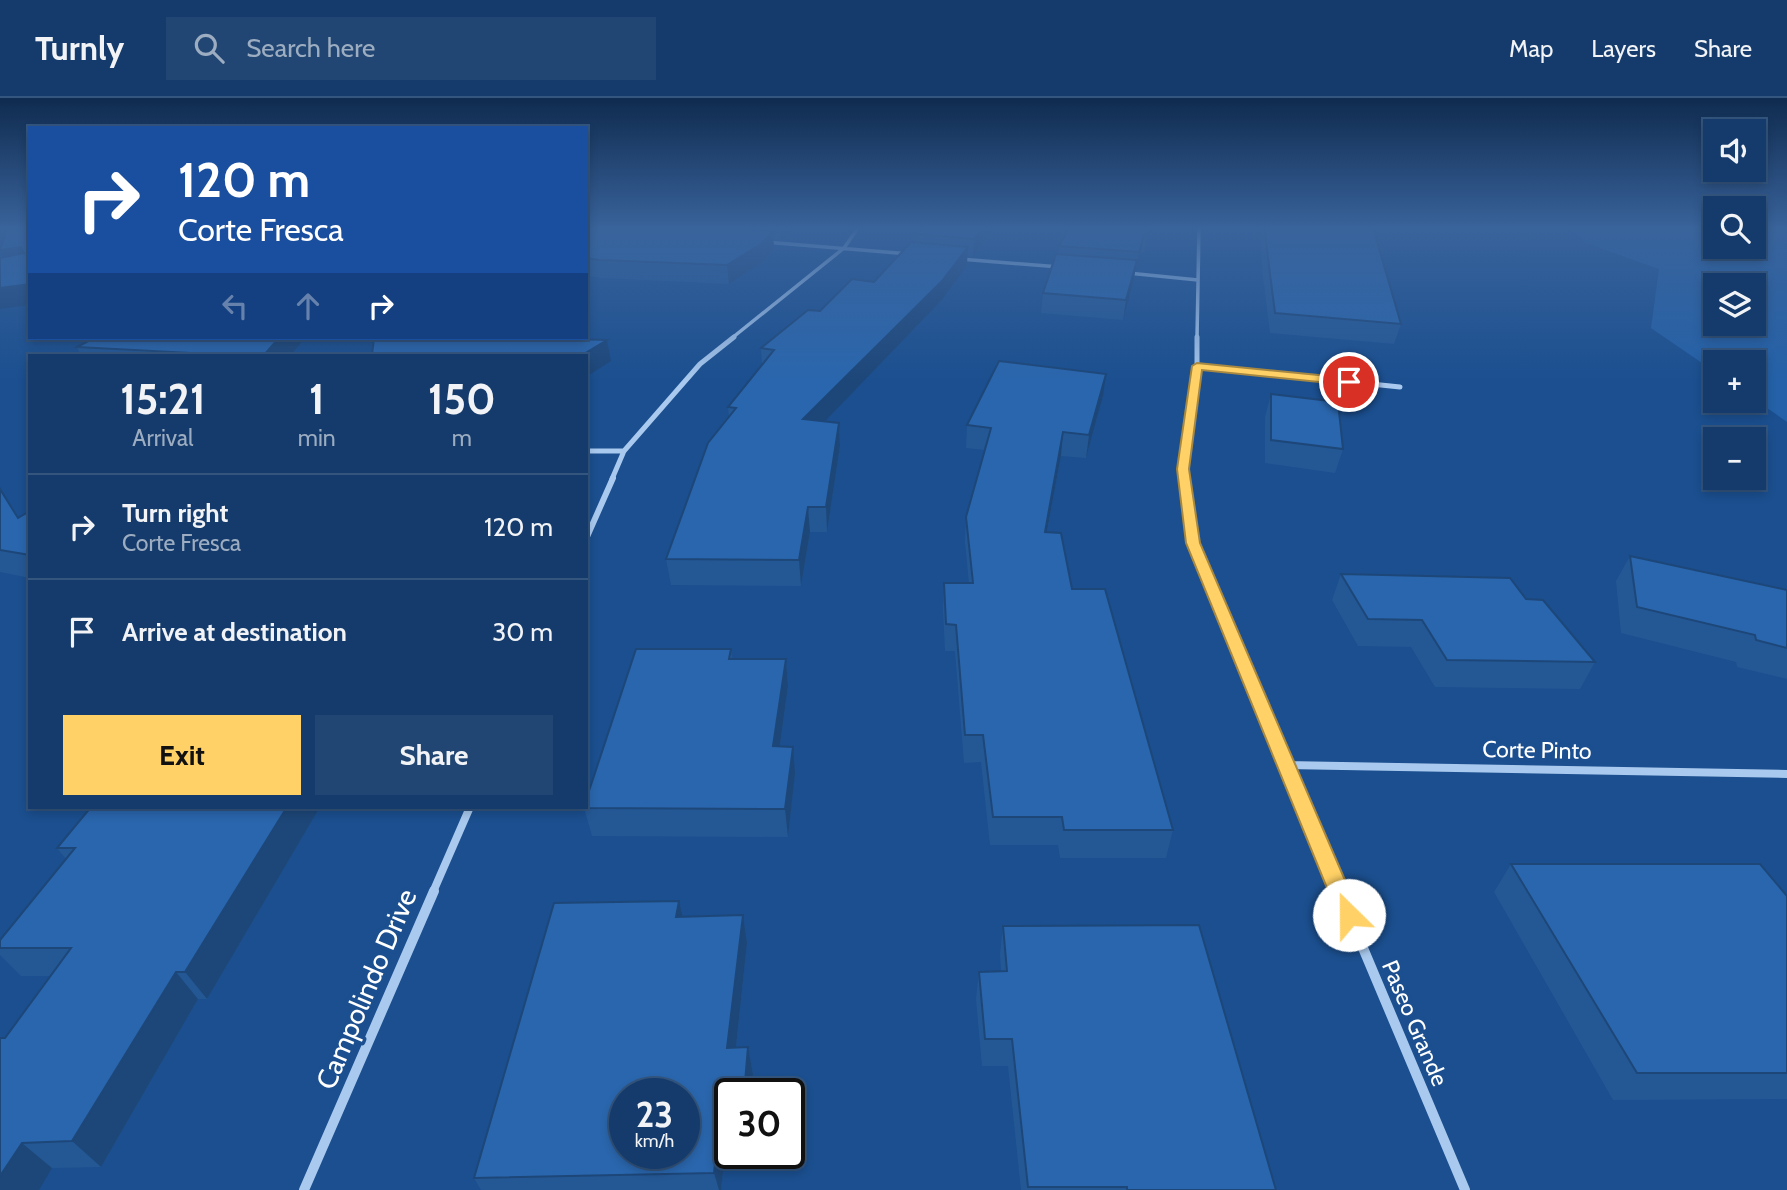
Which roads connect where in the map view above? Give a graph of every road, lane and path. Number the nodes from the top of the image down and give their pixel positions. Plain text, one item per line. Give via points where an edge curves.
1 (806, 279) edge
2 (1198, 279) edge
3 (1197, 366) junction
4 (1400, 387) dead end
5 (588, 451) edge
6 (624, 451) junction
7 (588, 534) edge
8 (1286, 765) junction
9 (1787, 774) edge
10 (469, 809) edge
11 (304, 1190) edge
12 (1465, 1190) edge

1 - 6 street via 700,364
2 - 3 street, Paseo Grande
3 - 4 street
3 - 8 street, Paseo Grande via 1183,469 1193,543
5 - 6 street
6 - 7 street
8 - 9 street, Corte Pinto
8 - 12 street, Paseo Grande
10 - 11 street, Campolindo Drive

